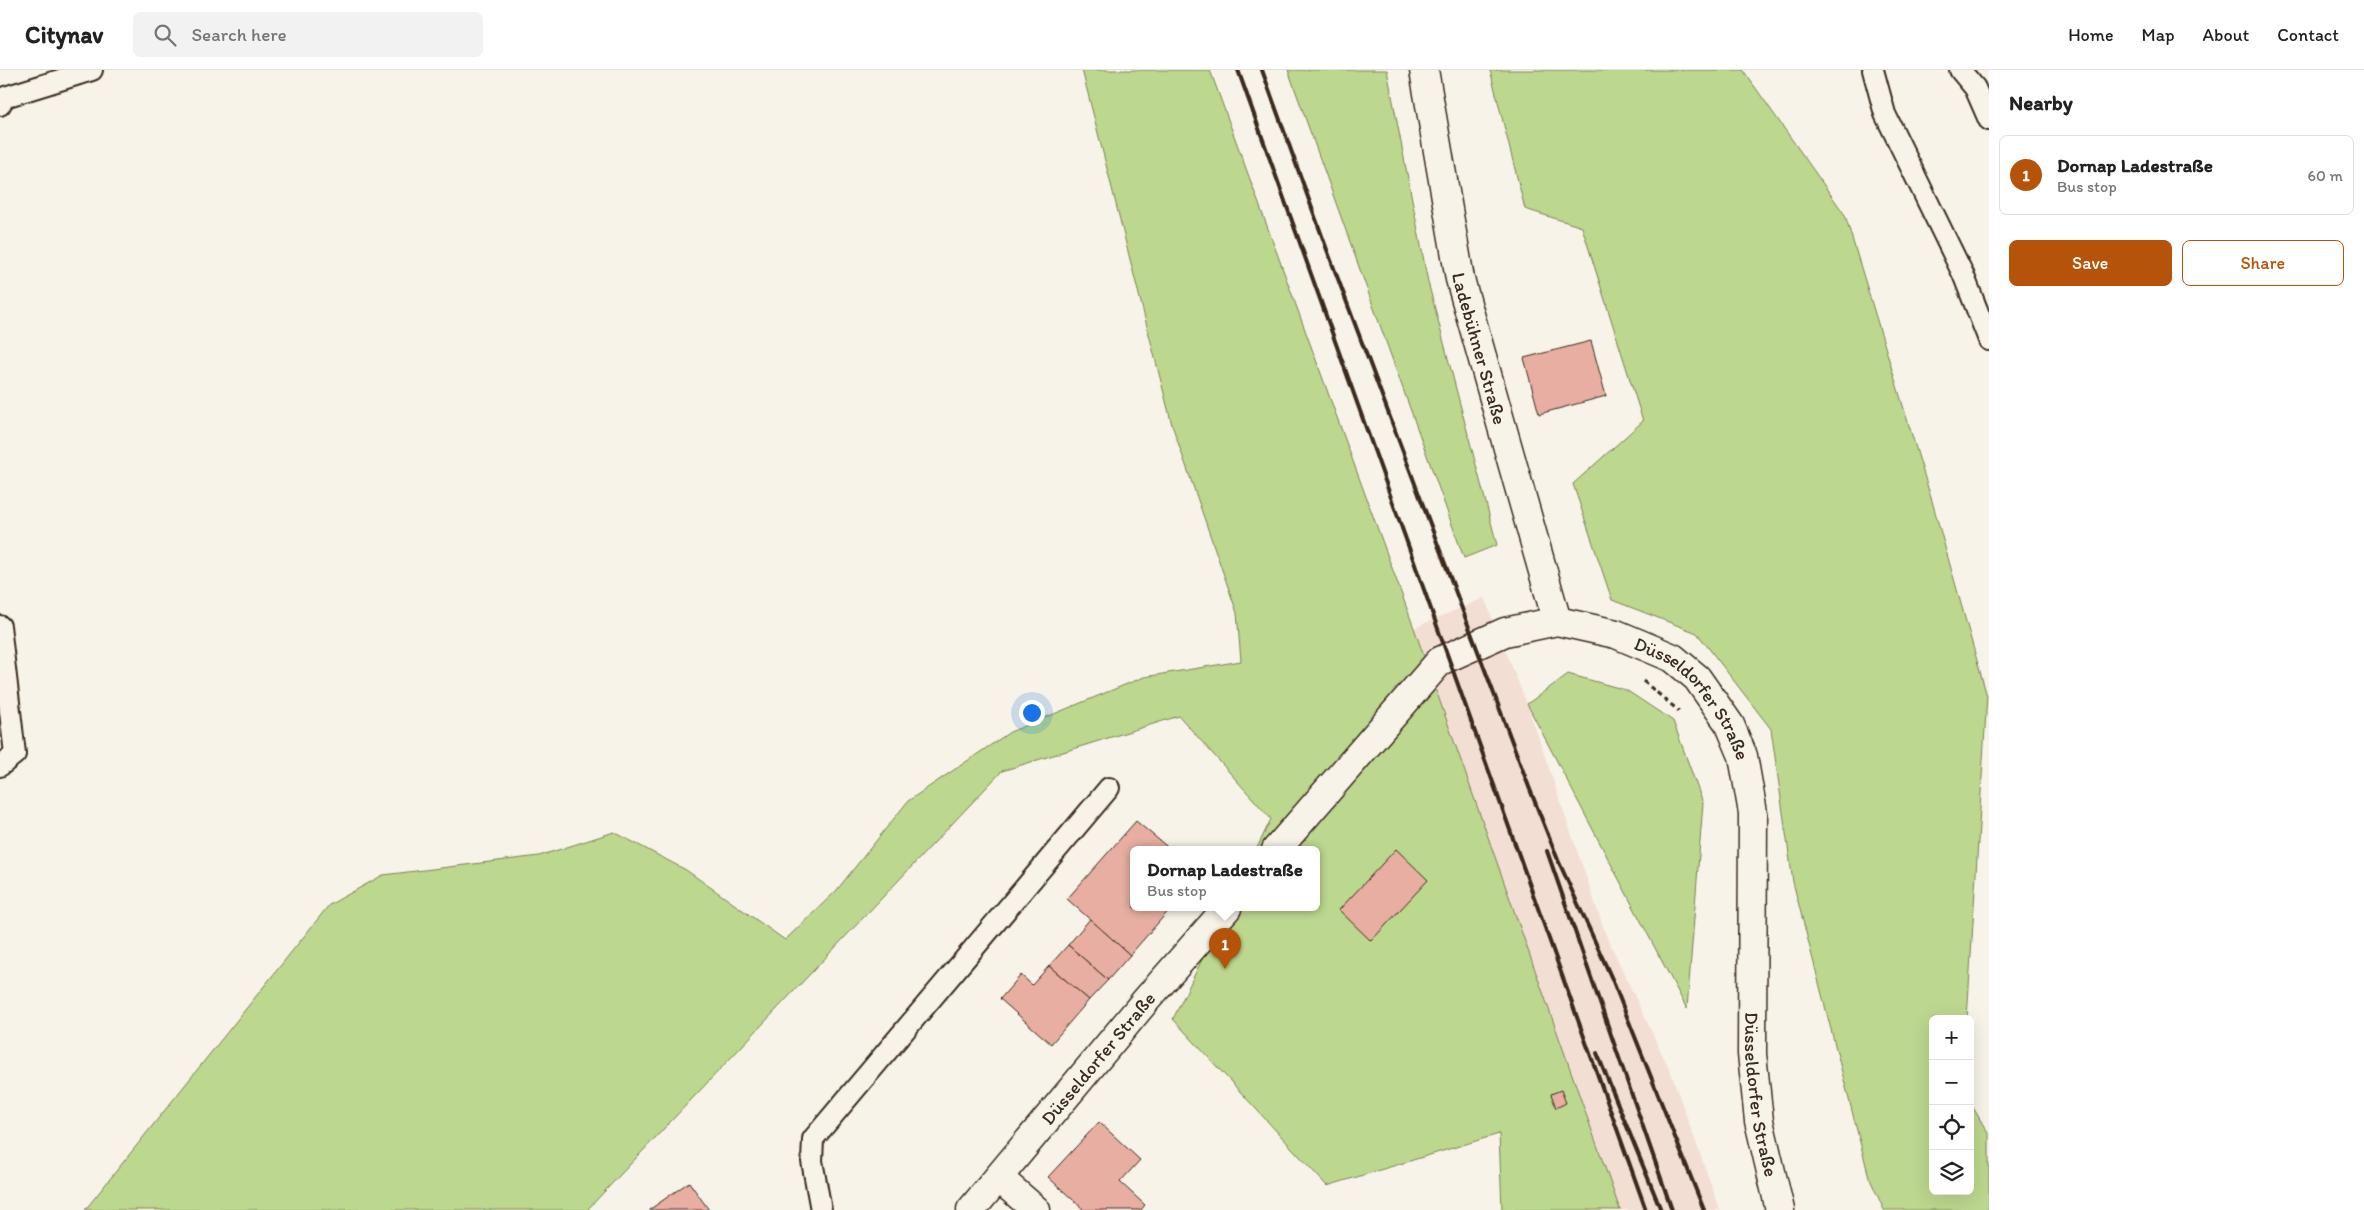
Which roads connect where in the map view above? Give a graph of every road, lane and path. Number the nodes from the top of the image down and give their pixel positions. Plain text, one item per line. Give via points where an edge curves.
1 (92, 70) edge
2 (1424, 70) edge
3 (1873, 70) edge
4 (1960, 70) edge
5 (0, 105) edge
6 (1989, 120) edge
7 (1989, 340) edge
8 (1557, 621) junction
9 (0, 626) edge
10 (1638, 679) dead end
11 (1683, 715) dead end
12 (0, 766) edge
13 (1109, 788) dead end
14 (1279, 846) edge
15 (1224, 911) edge
16 (999, 1178) junction
17 (821, 1210) edge
18 (971, 1210) edge
19 (1036, 1210) edge
20 (1780, 1210) edge

1 - 5 lane via 5,98
2 - 8 main road, Ladebühner Straße via 1460,279
3 - 7 lane via 1885,114 1963,274
4 - 6 lane via 1975,88
8 - 14 main road, Düsseldorfer Straße via 1505,632 1440,661
8 - 20 main road, Düsseldorfer Straße via 1616,634 1673,658 1697,678 1714,700 1730,725 1743,756 1754,831 1752,1054 1759,1121
9 - 12 lane via 15,754
10 - 11 path
13 - 17 lane via 813,1138 812,1160
15 - 16 main road, Düsseldorfer Straße
16 - 18 main road, Düsseldorfer Straße
16 - 19 main road

